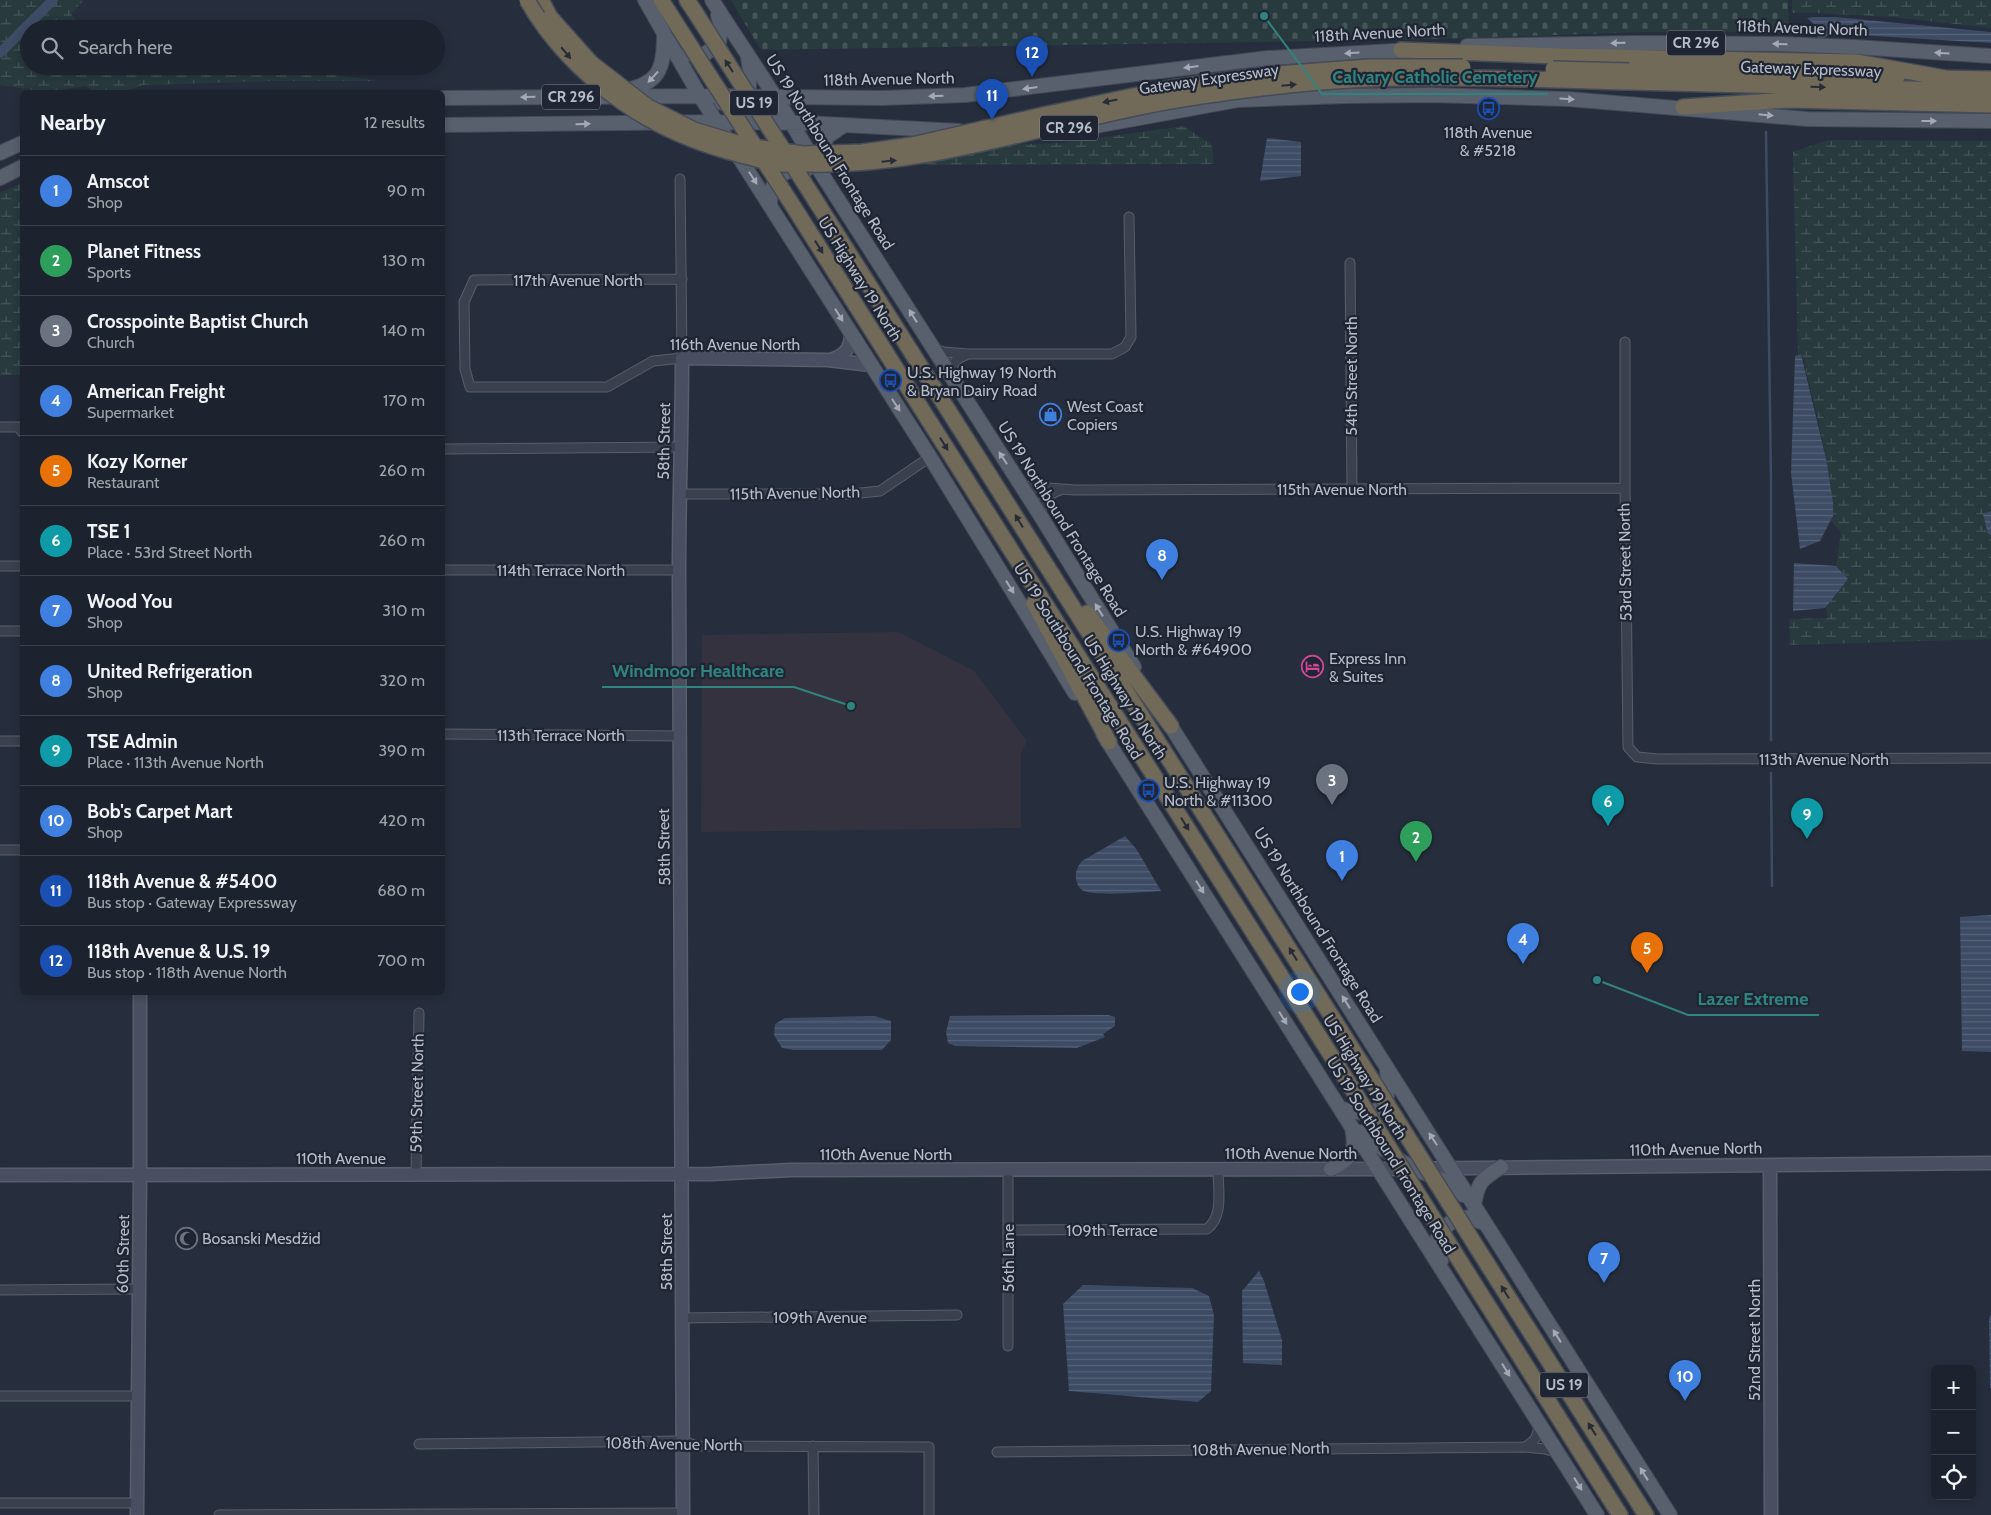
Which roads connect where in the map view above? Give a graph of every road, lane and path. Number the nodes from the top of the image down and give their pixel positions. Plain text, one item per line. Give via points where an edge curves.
1 (527, 0) edge
2 (541, 0) edge
3 (713, 1) edge
4 (653, 3) edge
5 (691, 6) edge
6 (671, 28) junction
7 (1401, 50) junction
8 (748, 54) junction
9 (1991, 56) edge
10 (683, 67) junction
11 (1629, 76) junction
12 (1945, 78) junction
13 (1991, 79) edge
14 (1991, 92) edge
15 (700, 96) junction
16 (774, 96) junction
17 (591, 97) junction
18 (445, 98) edge
19 (743, 101) junction
20 (1991, 105) edge
21 (1683, 107) junction
22 (759, 118) junction
23 (1991, 121) edge
24 (717, 122) junction
25 (793, 123) junction
26 (445, 125) edge
27 (843, 126) junction
28 (803, 140) junction
29 (20, 144) edge
30 (0, 153) edge
31 (742, 161) junction
32 (816, 165) junction
33 (20, 168) edge
34 (0, 178) edge
35 (680, 179) dead end
36 (826, 180) junction
37 (770, 204) junction
38 (1129, 217) dead end
39 (1350, 263) dead end
40 (682, 279) junction
41 (851, 334) junction
42 (1625, 342) dead end
43 (933, 349) junction
44 (968, 354) junction
45 (682, 358) junction
46 (828, 360) junction
47 (870, 365) junction
48 (950, 377) junction
49 (470, 387) joint
50 (0, 427) edge
51 (20, 427) edge
52 (682, 447) junction
53 (445, 450) edge
54 (930, 458) junction
55 (1021, 486) junction
56 (1625, 488) junction
57 (1060, 490) junction
58 (1352, 490) junction
59 (679, 494) junction
60 (1040, 516) junction
61 (990, 517) junction
62 (1037, 550) junction
63 (0, 566) edge
64 (20, 566) edge
65 (445, 570) edge
66 (679, 570) junction
67 (0, 631) edge
68 (20, 631) edge
69 (1171, 726) junction
70 (445, 734) edge
71 (679, 736) junction
72 (20, 741) edge
73 (0, 742) edge
74 (1109, 742) junction
75 (1991, 758) edge
76 (1658, 759) joint
77 (0, 850) edge
78 (20, 850) edge
79 (140, 995) edge
80 (418, 1013) dead end
81 (1387, 1067) junction
82 (1340, 1108) junction
83 (1414, 1109) junction
84 (1352, 1125) junction
85 (1991, 1163) edge
86 (1770, 1165) junction
87 (1501, 1167) junction
88 (1331, 1168) junction
89 (1452, 1168) junction
90 (1380, 1169) junction
91 (1415, 1169) junction
92 (1008, 1170) junction
93 (1218, 1170) junction
94 (416, 1174) junction
95 (682, 1174) junction
96 (0, 1175) edge
97 (140, 1176) junction
98 (1474, 1205) junction
99 (1486, 1224) junction
100 (1415, 1226) junction
101 (1008, 1230) junction
102 (1445, 1274) junction
103 (0, 1290) edge
104 (139, 1290) junction
105 (957, 1315) dead end
106 (682, 1318) junction
107 (1008, 1346) dead end
108 (0, 1396) edge
109 (137, 1396) junction
110 (1539, 1422) junction
111 (682, 1442) junction
112 (419, 1444) dead end
113 (813, 1446) junction
114 (1524, 1447) junction
115 (998, 1452) dead end
116 (1559, 1453) junction
117 (0, 1503) edge
118 (137, 1509) edge
119 (471, 1514) edge
120 (683, 1514) edge
121 (219, 1515) edge
122 (814, 1515) edge
123 (929, 1515) edge
124 (1597, 1515) edge
125 (1620, 1515) edge
126 (1646, 1515) edge
127 (1670, 1515) edge
128 (1771, 1515) edge

1 -> 11 highway, Gateway Expressway, bridge via 570,58 606,91 645,119 683,137 773,163 836,165 894,161 1128,109 1275,86 1369,79
11 -> 2 highway, Gateway Expressway, bridge via 1387,67 1264,75 1171,88 912,145 862,152 803,154 747,146 694,130 648,107 591,63 550,17
3 - 4 main road via 721,28 719,43 705,54 690,54
3 - 8 main road, US 19 Northbound Frontage Road
4 - 6 highway, US Highway 19 North / US 19
62 -> 5 highway, US Highway 19 North / US 19, bridge
6 - 10 main road, US 19 Southbound Frontage Road
6 -> 17 main road via 661,68 652,82 635,89
6 -> 61 highway, US Highway 19 North / US 19, bridge via 793,206
9 -> 7 main road, 118th Avenue North / CR 296 via 1832,45 1742,43 1472,46
7 - 12 highway via 1856,62
7 -> 16 main road, 118th Avenue North / CR 296 via 1260,59 965,95 882,98
8 - 16 main road, US 19 Northbound Frontage Road
8 - 19 main road via 750,70
10 - 15 main road, US 19 Southbound Frontage Road
10 - 19 main road via 711,86
11 - 12 highway, Gateway Expressway
11 -> 14 highway, Gateway Expressway
12 - 13 highway, Gateway Expressway
15 - 17 main road, CR 296
15 - 19 main road, CR 296
15 - 24 main road, US 19 Southbound Frontage Road
16 - 19 main road, CR 296
16 - 22 main road
16 - 25 main road, US 19 Northbound Frontage Road
17 -> 18 main road, CR 296
19 - 22 main road
19 - 24 main road
20 - 21 highway via 1788,100
21 -> 23 main road, CR 296 via 1807,119
27 -> 21 main road, CR 296 via 1038,131 1100,125 1238,100 1344,96 1568,99
22 - 24 main road, CR 296
22 - 25 main road, CR 296
22 - 28 main road
22 - 31 main road via 742,140
26 -> 24 main road, CR 296
24 - 31 main road, US 19 Southbound Frontage Road
25 - 27 main road, CR 296
25 - 28 main road, US 19 Northbound Frontage Road
27 - 32 main road via 827,137
28 - 32 main road, US 19 Northbound Frontage Road
29 - 30 main road
31 -> 37 main road, US 19 Southbound Frontage Road
32 - 36 main road, US 19 Northbound Frontage Road
33 - 34 main road
35 - 40 street, 58th Street
36 - 37 main road via 812,172 793,169 775,181
43 -> 36 main road, US 19 Northbound Frontage Road
37 -> 41 main road, US 19 Southbound Frontage Road
38 - 44 street via 1131,336 1125,348 1112,354
39 - 58 street, 54th Street North
40 - 45 street, 58th Street
40 - 49 street, 117th Avenue North via 474,280 464,302 465,369
41 - 46 street via 847,351 841,357
41 - 47 main road, US 19 Southbound Frontage Road
42 - 56 street, 53rd Street North
43 - 44 street
43 - 48 main road, US 19 Northbound Frontage Road
44 - 48 street via 958,358
45 - 46 street, 116th Avenue North
45 - 49 street, 116th Avenue North via 652,361 607,388
45 - 52 street, 58th Street
46 - 47 street, 116th Avenue North
47 -> 54 main road, US 19 Southbound Frontage Road
55 -> 48 main road, US 19 Northbound Frontage Road
50 - 51 street
52 - 53 street
52 - 59 street, 58th Street
54 - 59 street, 115th Avenue North via 880,491 851,494
54 -> 74 main road, US 19 Southbound Frontage Road
55 - 57 street, 115th Avenue North via 1057,487
55 - 60 main road, US 19 Northbound Frontage Road
56 - 58 street, 115th Avenue North
56 - 76 street, 53rd Street North via 1628,747 1637,757
57 - 58 street, 115th Avenue North
57 - 60 street via 1046,497
59 - 66 street, 58th Street
69 -> 60 main road, US 19 Northbound Frontage Road
61 - 74 highway
61 -> 125 highway, US Highway 19 North / US 19, bridge
62 - 69 highway
126 -> 62 highway, US Highway 19 North / US 19, bridge
63 - 64 street
65 - 66 street, 114th Terrace North
66 - 71 street, 58th Street
67 - 68 street
81 -> 69 main road, US 19 Northbound Frontage Road
70 - 71 street, 113th Terrace North
71 - 95 street, 58th Street
72 - 73 street
74 -> 82 main road, US 19 Southbound Frontage Road
75 - 76 street, 113th Avenue North
77 - 78 street
79 - 97 street, 60th Street
80 - 94 street, 59th Street North
81 - 82 main road via 1390,1087 1381,1108 1354,1113
81 - 83 main road, US 19 Northbound Frontage Road
82 - 84 main road, US 19 Southbound Frontage Road
89 -> 83 main road, US 19 Northbound Frontage Road
83 - 91 main road via 1417,1127
84 - 88 main road via 1353,1152 1346,1161
84 - 90 main road, US 19 Southbound Frontage Road
84 - 91 main road via 1393,1157
85 - 86 street, 110th Avenue North
86 - 87 street, 110th Avenue North
86 - 128 street, 52nd Street North
87 - 89 street, 110th Avenue North
87 - 98 main road via 1477,1186
88 - 90 street, 110th Avenue North
88 - 93 street, 110th Avenue North
89 - 91 street, 110th Avenue North
89 - 98 main road, US 19 Northbound Frontage Road
90 - 91 street, 110th Avenue North
90 - 100 main road, US 19 Southbound Frontage Road
91 - 98 main road via 1451,1184
91 - 100 main road
92 - 93 street, 110th Avenue North
92 - 95 street, 110th Avenue North via 790,1170
92 - 101 street, 56th Lane
93 - 101 street, 109th Terrace via 1217,1216 1206,1229
94 - 95 street, 110th Avenue
94 - 97 street, 110th Avenue
95 - 106 street, 58th Street
96 - 97 street, 110th Avenue
97 - 104 street, 60th Street
98 - 99 main road, US 19 Northbound Frontage Road
99 - 102 main road via 1469,1217 1452,1221 1440,1233 1438,1251
127 -> 99 main road, US 19 Northbound Frontage Road
100 - 102 main road, US 19 Southbound Frontage Road
101 - 107 street, 56th Lane
102 -> 110 main road, US 19 Southbound Frontage Road
103 - 104 street
104 - 109 street, 60th Street
105 - 106 street, 109th Avenue
106 - 111 street, 58th Street
108 - 109 street
109 - 118 street, 60th Street
110 - 114 street via 1535,1441
110 - 116 main road, US 19 Southbound Frontage Road
111 - 112 street, 108th Avenue North
111 - 113 street, 108th Avenue North via 698,1446
111 - 120 street, 58th Street
113 - 122 street
113 - 123 street, 108th Avenue North via 929,1447
114 - 115 street, 108th Avenue North
114 - 116 street, 108th Avenue North
116 -> 124 main road, US 19 Southbound Frontage Road
117 - 118 street
119 - 120 street
119 - 121 street

